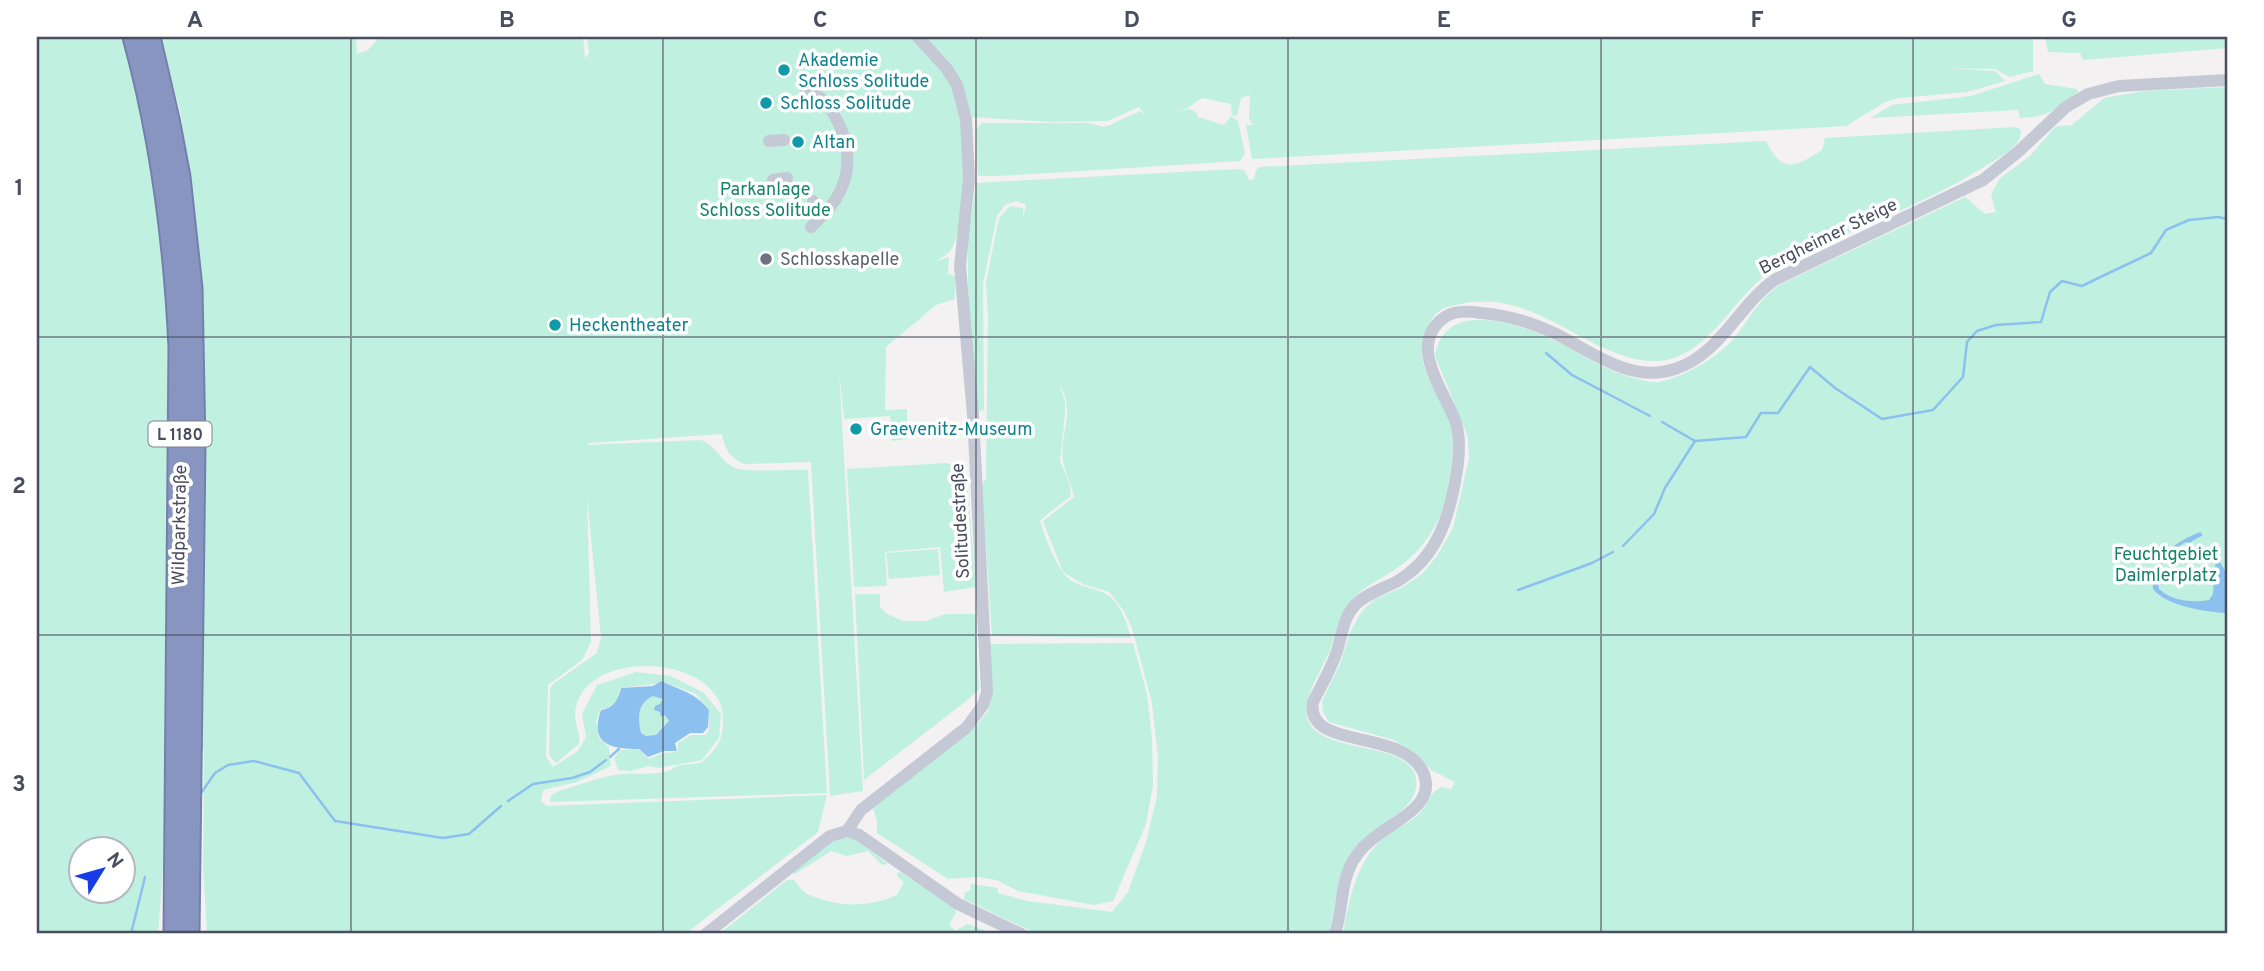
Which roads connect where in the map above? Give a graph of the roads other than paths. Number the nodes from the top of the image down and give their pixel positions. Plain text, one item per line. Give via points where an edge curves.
1 (134, 37) edge
2 (150, 37) edge
3 (918, 37) edge
4 (2227, 80) edge
5 (804, 86) dead end
6 (784, 140) dead end
7 (769, 141) dead end
8 (813, 201) dead end
9 (193, 662) junction
10 (847, 831) junction
11 (175, 835) junction
12 (163, 934) edge
13 (174, 934) edge
14 (190, 934) edge
15 (201, 934) edge
16 (706, 934) edge
17 (1021, 934) edge
18 (1335, 934) edge

1 - 11 highway, Wildparkstraße / L 1180 via 164,177 176,288 180,397
2 - 9 highway, Wildparkstraße / L 1180 via 180,177 192,288
3 - 10 street, Solitudestraße via 957,85 966,119 969,187 960,266 973,415 987,692 967,727 863,809
4 - 18 street, Bergheimer Steige via 2119,86 2088,93 1983,180 1776,279 1761,289 1711,347 1674,369 1636,372 1618,367 1548,330 1492,314 1453,313 1439,322 1430,341 1429,362 1458,436 1457,473 1445,522 1436,544 1419,565 1354,606 1312,709 1324,729 1382,743 1409,756 1423,772 1425,790 1417,807 1370,840 1353,861
5 - 8 street via 826,104 839,123 847,166 836,199 813,225
6 - 7 street
9 - 14 highway, Wildparkstraße / L 1180
9 - 15 highway via 199,716
10 - 16 street via 830,836
10 - 17 street via 967,910
11 - 12 highway via 165,876
11 - 13 highway, Wildparkstraße / L 1180

